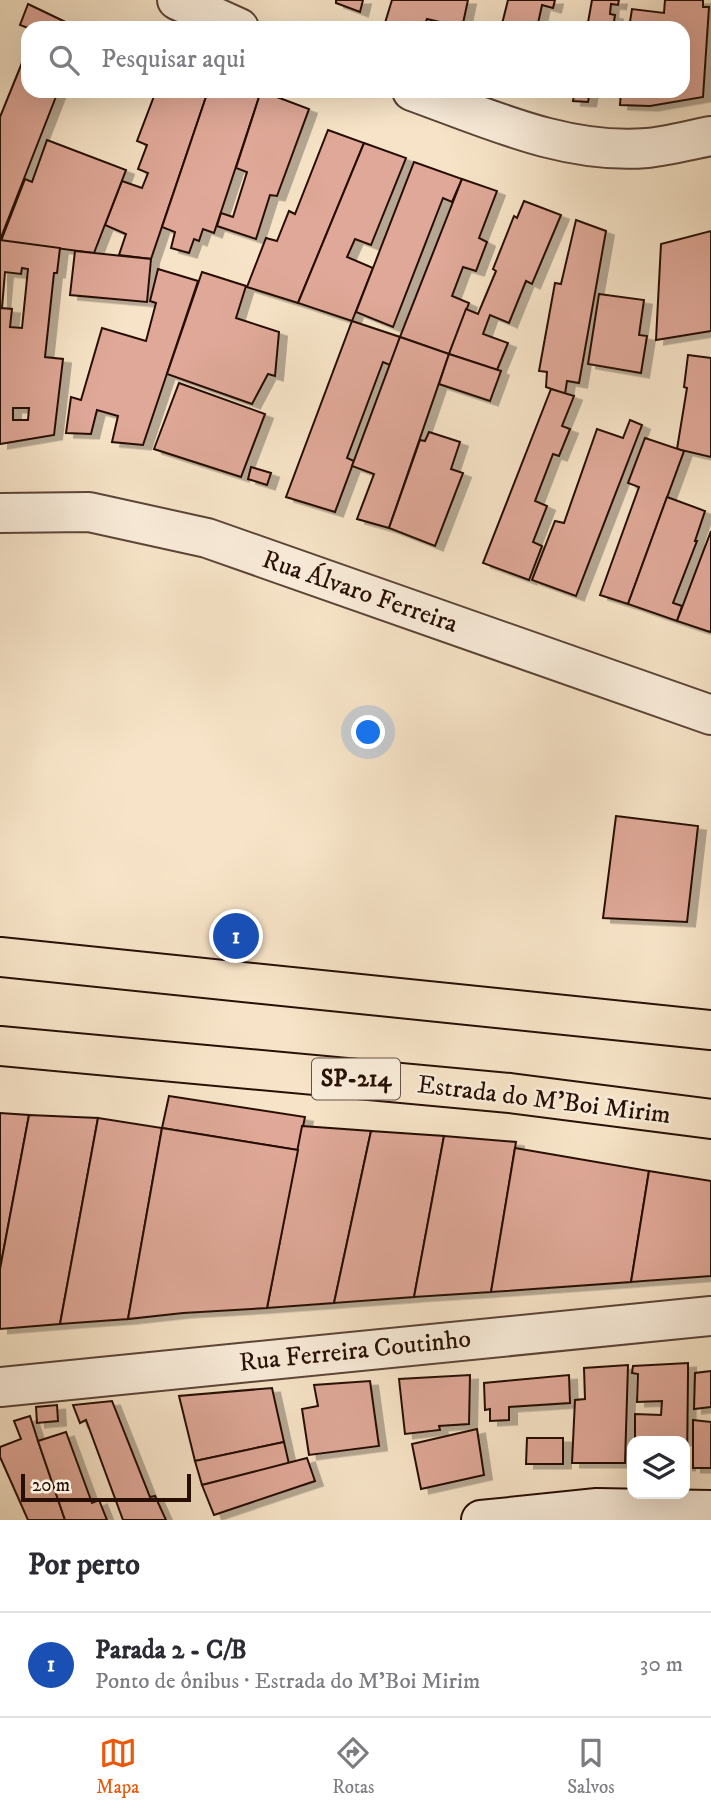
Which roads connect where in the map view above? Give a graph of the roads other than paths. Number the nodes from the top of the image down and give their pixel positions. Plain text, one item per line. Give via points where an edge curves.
1 (177, 0) edge
2 (224, 21) edge
3 (432, 98) edge
4 (711, 136) edge
5 (0, 513) edge
6 (711, 715) edge
7 (0, 957) edge
8 (711, 1030) edge
9 (0, 1046) edge
10 (711, 1119) edge
11 (711, 1316) edge
12 (0, 1387) edge
13 (711, 1510) edge
14 (481, 1520) edge

1 - 2 street
3 - 4 street via 545,138 590,146 646,148
5 - 6 street, Rua Álvaro Ferreira via 89,512 207,538
7 - 8 main road
9 - 10 main road, Estrada do M'Boi Mirim / SP-214 via 510,1093
11 - 12 street, Rua Ferreira Coutinho
13 - 14 street via 597,1507

